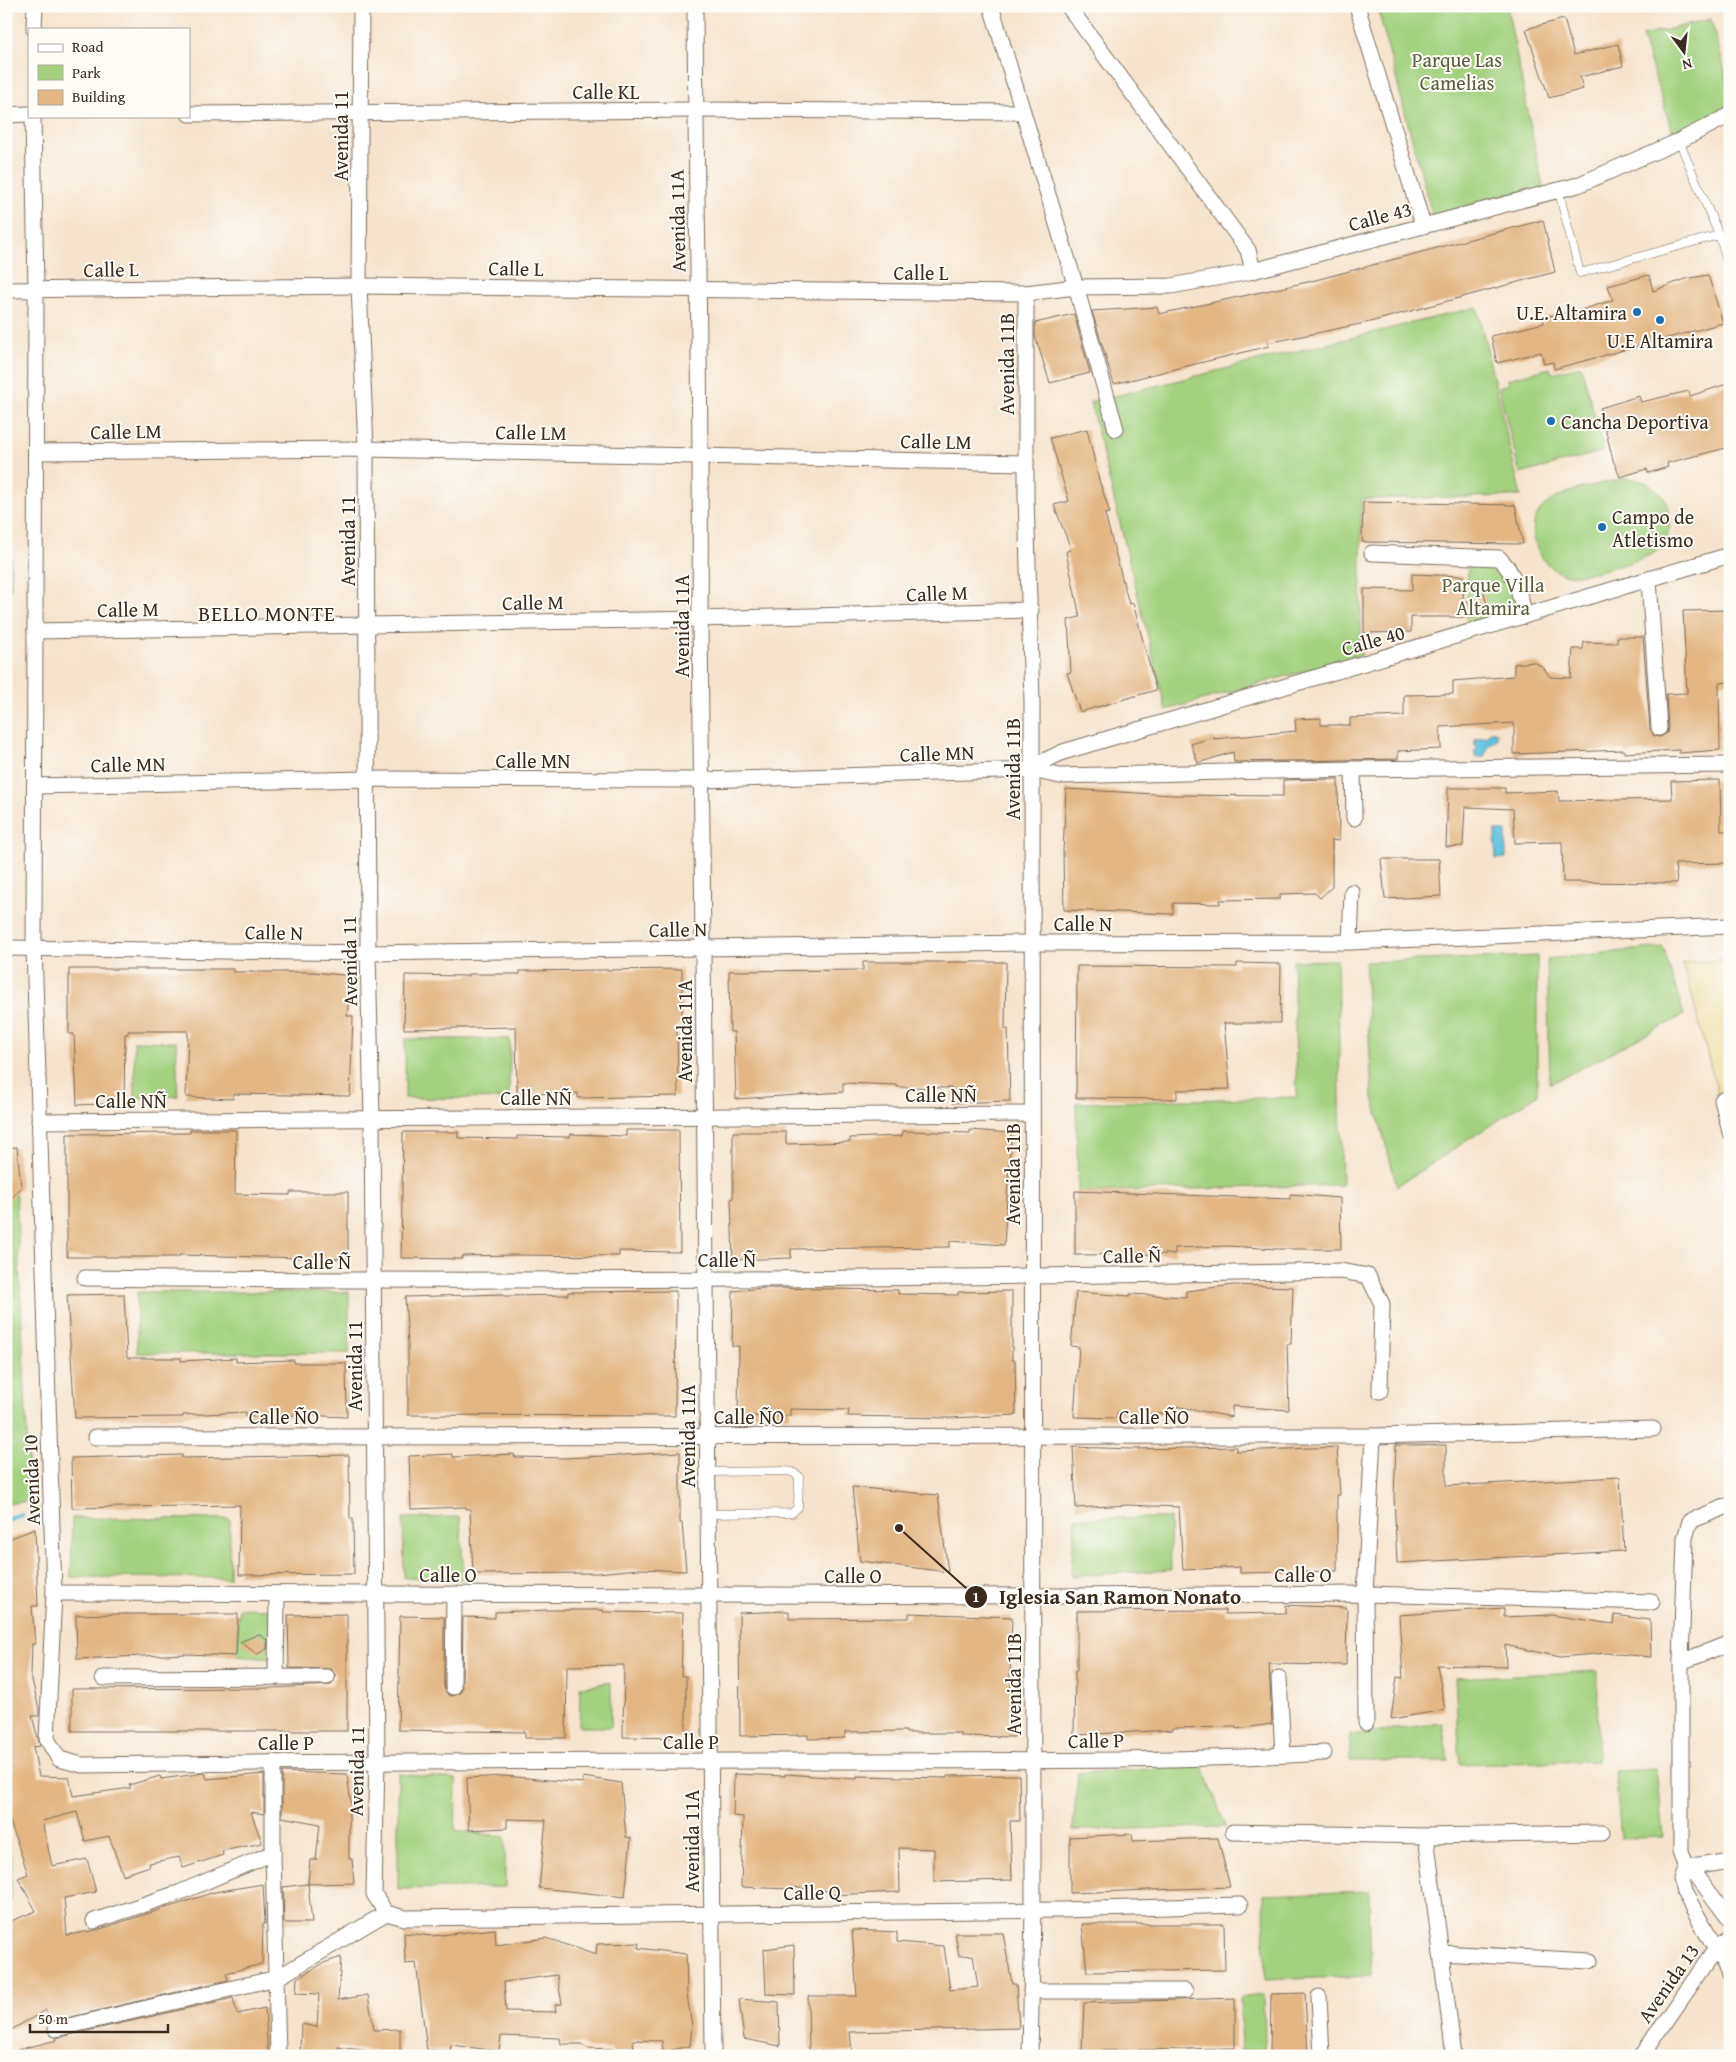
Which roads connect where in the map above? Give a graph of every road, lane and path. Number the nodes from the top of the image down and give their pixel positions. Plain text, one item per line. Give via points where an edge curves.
1 (35, 6) edge
2 (361, 6) edge
3 (695, 6) edge
4 (991, 6) edge
5 (1068, 6) edge
6 (1357, 6) edge
7 (34, 28) edge
8 (696, 110) junction
9 (1023, 112) junction
10 (360, 113) junction
11 (28, 114) edge
12 (190, 114) edge
13 (6, 115) edge
14 (1730, 115) edge
15 (33, 118) edge
16 (1679, 141) junction
17 (1558, 189) junction
18 (1423, 225) junction
19 (1718, 235) junction
20 (1254, 271) junction
21 (1730, 271) edge
22 (359, 286) junction
23 (1076, 287) junction
24 (6, 290) edge
25 (36, 290) junction
26 (697, 290) junction
27 (1026, 293) junction
28 (1116, 429) dead end
29 (366, 449) junction
30 (36, 452) junction
31 (702, 455) junction
32 (1026, 463) junction
33 (1372, 553) dead end
34 (1730, 555) edge
35 (1649, 580) junction
36 (1031, 610) junction
37 (1525, 616) junction
38 (700, 619) junction
39 (367, 625) junction
40 (35, 631) junction
41 (1660, 728) dead end
42 (1730, 765) edge
43 (1353, 769) junction
44 (1031, 770) junction
45 (369, 779) junction
46 (703, 780) junction
47 (35, 786) junction
48 (1354, 818) dead end
49 (1352, 892) dead end
50 (1730, 926) edge
51 (1350, 942) junction
52 (1032, 943) junction
53 (34, 947) junction
54 (6, 948) edge
55 (703, 948) junction
56 (368, 953) junction
57 (1730, 1086) edge
58 (1726, 1099) edge
59 (1032, 1114) junction
60 (704, 1116) junction
61 (372, 1118) junction
62 (40, 1121) junction
63 (1730, 1132) edge
64 (1032, 1276) junction
65 (85, 1278) dead end
66 (706, 1279) junction
67 (373, 1281) junction
68 (1380, 1391) dead end
69 (1653, 1429) dead end
70 (374, 1436) junction
71 (707, 1436) junction
72 (1033, 1436) junction
73 (1374, 1436) junction
74 (94, 1437) dead end
75 (708, 1472) junction
76 (1730, 1505) edge
77 (708, 1514) junction
78 (54, 1594) junction
79 (277, 1594) junction
80 (376, 1594) junction
81 (454, 1594) junction
82 (1365, 1594) junction
83 (709, 1595) junction
84 (1033, 1596) junction
85 (1652, 1602) dead end
86 (1730, 1643) edge
87 (1681, 1662) junction
88 (276, 1677) junction
89 (327, 1677) dead end
90 (103, 1678) dead end
91 (1279, 1678) dead end
92 (453, 1687) dead end
93 (1366, 1723) dead end
94 (1324, 1753) dead end
95 (1283, 1755) junction
96 (59, 1760) joint
97 (1033, 1760) junction
98 (710, 1761) junction
99 (273, 1762) junction
100 (377, 1762) junction
101 (1233, 1832) dead end
102 (1602, 1833) dead end
103 (1426, 1836) junction
104 (273, 1853) junction
105 (1730, 1861) edge
106 (1686, 1866) junction
107 (1240, 1905) dead end
108 (1033, 1910) junction
109 (386, 1913) junction
110 (711, 1913) junction
111 (1730, 1920) edge
112 (94, 1921) dead end
113 (1730, 1936) edge
114 (1715, 1950) junction
115 (1441, 1953) junction
116 (1590, 1961) dead end
117 (1730, 1974) edge
118 (277, 1978) junction
119 (1031, 1991) junction
120 (1185, 1991) dead end
121 (1319, 1997) dead end
122 (56, 2029) dead end
123 (278, 2056) edge
124 (712, 2056) edge
125 (1030, 2056) edge
126 (1322, 2056) edge
127 (1454, 2056) edge
128 (1642, 2056) edge

1 - 7 street
2 - 10 street, Avenida 11
3 - 8 street, Avenida 11A
4 - 9 street
5 - 20 street via 1248,250
6 - 18 street
8 - 9 street, Calle KL
8 - 10 street, Calle KL
8 - 26 street, Avenida 11A
9 - 23 street
10 - 12 street, Calle KL
10 - 22 street, Avenida 11
11 - 13 street
14 - 16 street, Calle 43
15 - 25 street, Avenida 10
16 - 17 street, Calle 43 via 1578,185
16 - 19 lane
17 - 18 street, Calle 43
17 - 19 lane via 1580,273
18 - 20 street, Calle 43
19 - 21 lane
20 - 23 street, Calle 43 via 1171,286
22 - 25 street, Calle L
22 - 26 street, Calle L
22 - 29 street, Avenida 11
23 - 27 street, Calle 43
23 - 28 street
24 - 25 street, Calle L
25 - 30 street, Avenida 10
26 - 27 street, Calle L
26 - 31 street, Avenida 11A
27 - 32 street, Avenida 11B
29 - 30 street, Calle LM
29 - 31 street, Calle LM
29 - 39 street, Avenida 11
30 - 40 street, Avenida 10
31 - 32 street, Calle LM
31 - 38 street, Avenida 11A
32 - 36 street, Avenida 11B
33 - 37 street via 1499,558 1514,580
34 - 35 street, Calle 40
35 - 37 street, Calle 40
35 - 41 street
36 - 38 street, Calle M
36 - 44 street, Avenida 11B
37 - 44 street, Calle 40 via 1063,752
38 - 39 street, Calle M
38 - 46 street, Avenida 11A
39 - 40 street, Calle M
39 - 45 street, Avenida 11
40 - 47 street, Avenida 10
42 - 43 street, Calle MN
43 - 44 street, Calle MN via 1060,776
43 - 48 street
44 - 46 street, Calle MN
44 - 52 street, Avenida 11B
45 - 46 street, Calle MN
45 - 47 street, Calle MN
45 - 56 street, Avenida 11
46 - 55 street, Avenida 11A
47 - 53 street, Avenida 10
49 - 51 street
50 - 51 street, Calle N
51 - 52 street, Calle N
52 - 55 street, Calle N
52 - 59 street, Avenida 11B
53 - 54 street, Calle N
53 - 56 street, Calle N
53 - 62 street, Avenida 10
55 - 56 street, Calle N
55 - 60 street, Avenida 11A
56 - 61 street, Avenida 11
57 - 58 street
58 - 63 street
59 - 60 street, Calle NÑ
59 - 64 street, Avenida 11B
60 - 61 street, Calle NÑ
60 - 66 street, Avenida 11A
61 - 62 street, Calle NÑ
61 - 67 street, Avenida 11
62 - 78 street, Avenida 10
64 - 66 street, Calle Ñ
64 - 68 street, Calle Ñ via 1341,1271 1368,1276 1382,1304
64 - 72 street, Avenida 11B
65 - 67 street, Calle Ñ
66 - 67 street, Calle Ñ
66 - 71 street, Avenida 11A
67 - 70 street, Avenida 11
69 - 73 street, Calle ÑO
70 - 71 street, Calle ÑO
70 - 74 street, Calle ÑO
70 - 80 street, Avenida 11
71 - 72 street, Calle ÑO
71 - 75 street, Avenida 11A
72 - 73 street, Calle ÑO
72 - 84 street, Avenida 11B
73 - 82 street
75 - 77 street, Avenida 11A
75 - 77 lane via 785,1471 799,1476 798,1507 792,1513
76 - 87 street via 1690,1521 1687,1529
77 - 83 street, Avenida 11A
78 - 79 street, Calle O
78 - 96 street, Avenida 10 via 47,1739
79 - 80 street, Calle O
79 - 88 street
80 - 81 street, Calle O
80 - 100 street, Avenida 11
81 - 83 street, Calle O
81 - 92 street
82 - 84 street, Calle O
82 - 85 street, Calle O
82 - 93 street
83 - 84 street, Calle O
83 - 98 street, Avenida 11A
84 - 97 street, Avenida 11B
86 - 87 street
87 - 106 street via 1681,1851
88 - 89 street
88 - 90 street
91 - 95 street
94 - 95 street, Calle P
95 - 97 street, Calle P
96 - 99 street, Calle P via 82,1766
97 - 98 street, Calle P
97 - 108 street, Avenida 11B
98 - 100 street, Calle P
98 - 110 street, Avenida 11A
99 - 100 street, Calle P
99 - 104 street
100 - 109 street, Avenida 11 via 374,1894
101 - 103 street
102 - 103 street
103 - 115 street
104 - 112 street via 181,1892
104 - 118 street
105 - 106 street
106 - 111 street
106 - 114 street via 1682,1879 1684,1892
107 - 108 street, Calle Q
108 - 110 street, Calle Q
108 - 119 street, Avenida 11B
109 - 110 street, Calle Q via 405,1918
109 - 118 street
110 - 124 street, Avenida 11A
113 - 114 street, Avenida 13
114 - 117 street
114 - 128 street, Avenida 13
115 - 116 street
115 - 127 street
118 - 122 street
118 - 123 street
119 - 120 street
119 - 125 street, Avenida 11B
121 - 126 street

